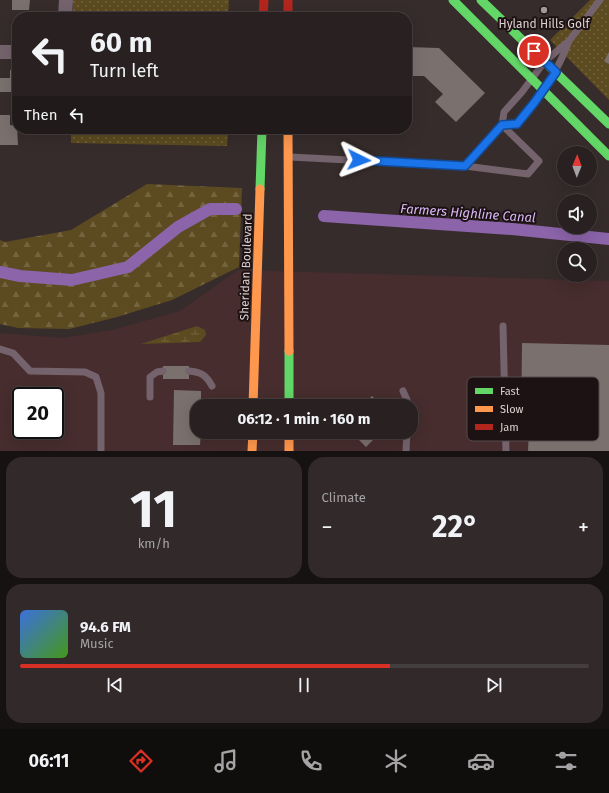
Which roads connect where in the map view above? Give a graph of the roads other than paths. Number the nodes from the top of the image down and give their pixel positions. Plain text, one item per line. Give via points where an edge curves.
1 (66, 0) edge
2 (254, 0) edge
3 (264, 0) edge
4 (288, 0) edge
5 (453, 0) edge
6 (481, 0) edge
7 (600, 0) edge
8 (65, 12) edge
9 (255, 12) edge
10 (263, 12) edge
11 (288, 12) edge
12 (569, 41) junction
13 (0, 52) edge
14 (12, 52) edge
15 (544, 61) junction
16 (556, 72) junction
17 (532, 78) junction
18 (544, 89) junction
19 (609, 124) edge
20 (502, 125) junction
21 (262, 134) edge
22 (288, 134) edge
23 (609, 156) edge
24 (288, 157) junction
25 (465, 166) junction
26 (502, 326) dead end
27 (0, 349) edge
28 (163, 371) dead end
29 (189, 371) dead end
30 (504, 377) edge
31 (212, 386) dead end
32 (403, 391) dead end
33 (150, 397) dead end
34 (253, 399) edge
35 (289, 399) edge
36 (407, 399) edge
37 (253, 439) edge
38 (289, 439) edge
39 (407, 439) edge
40 (506, 441) edge
41 (101, 451) edge
42 (252, 451) edge
43 (289, 451) edge
44 (406, 451) edge
45 (506, 451) edge

1 - 8 street
2 - 9 street
3 - 10 main road
4 - 11 main road
5 - 17 main road
6 - 15 main road
7 - 12 lane
12 - 15 lane
12 - 16 lane
13 - 14 street
15 - 16 main road
15 - 17 lane
16 - 18 lane
16 - 19 main road
17 - 18 main road
17 - 20 lane via 504,112
18 - 20 lane via 517,124
18 - 23 main road
20 - 25 lane
20 - 25 lane via 539,161 528,174
21 - 34 main road, Sheridan Boulevard
22 - 24 main road
24 - 25 lane
24 - 35 main road
26 - 30 lane
27 - 41 lane via 13,353 30,371 85,372 96,377 101,393
28 - 33 lane via 150,377
29 - 31 lane via 199,372 207,377
32 - 36 lane
37 - 42 main road
38 - 43 main road
39 - 44 lane
40 - 45 lane

